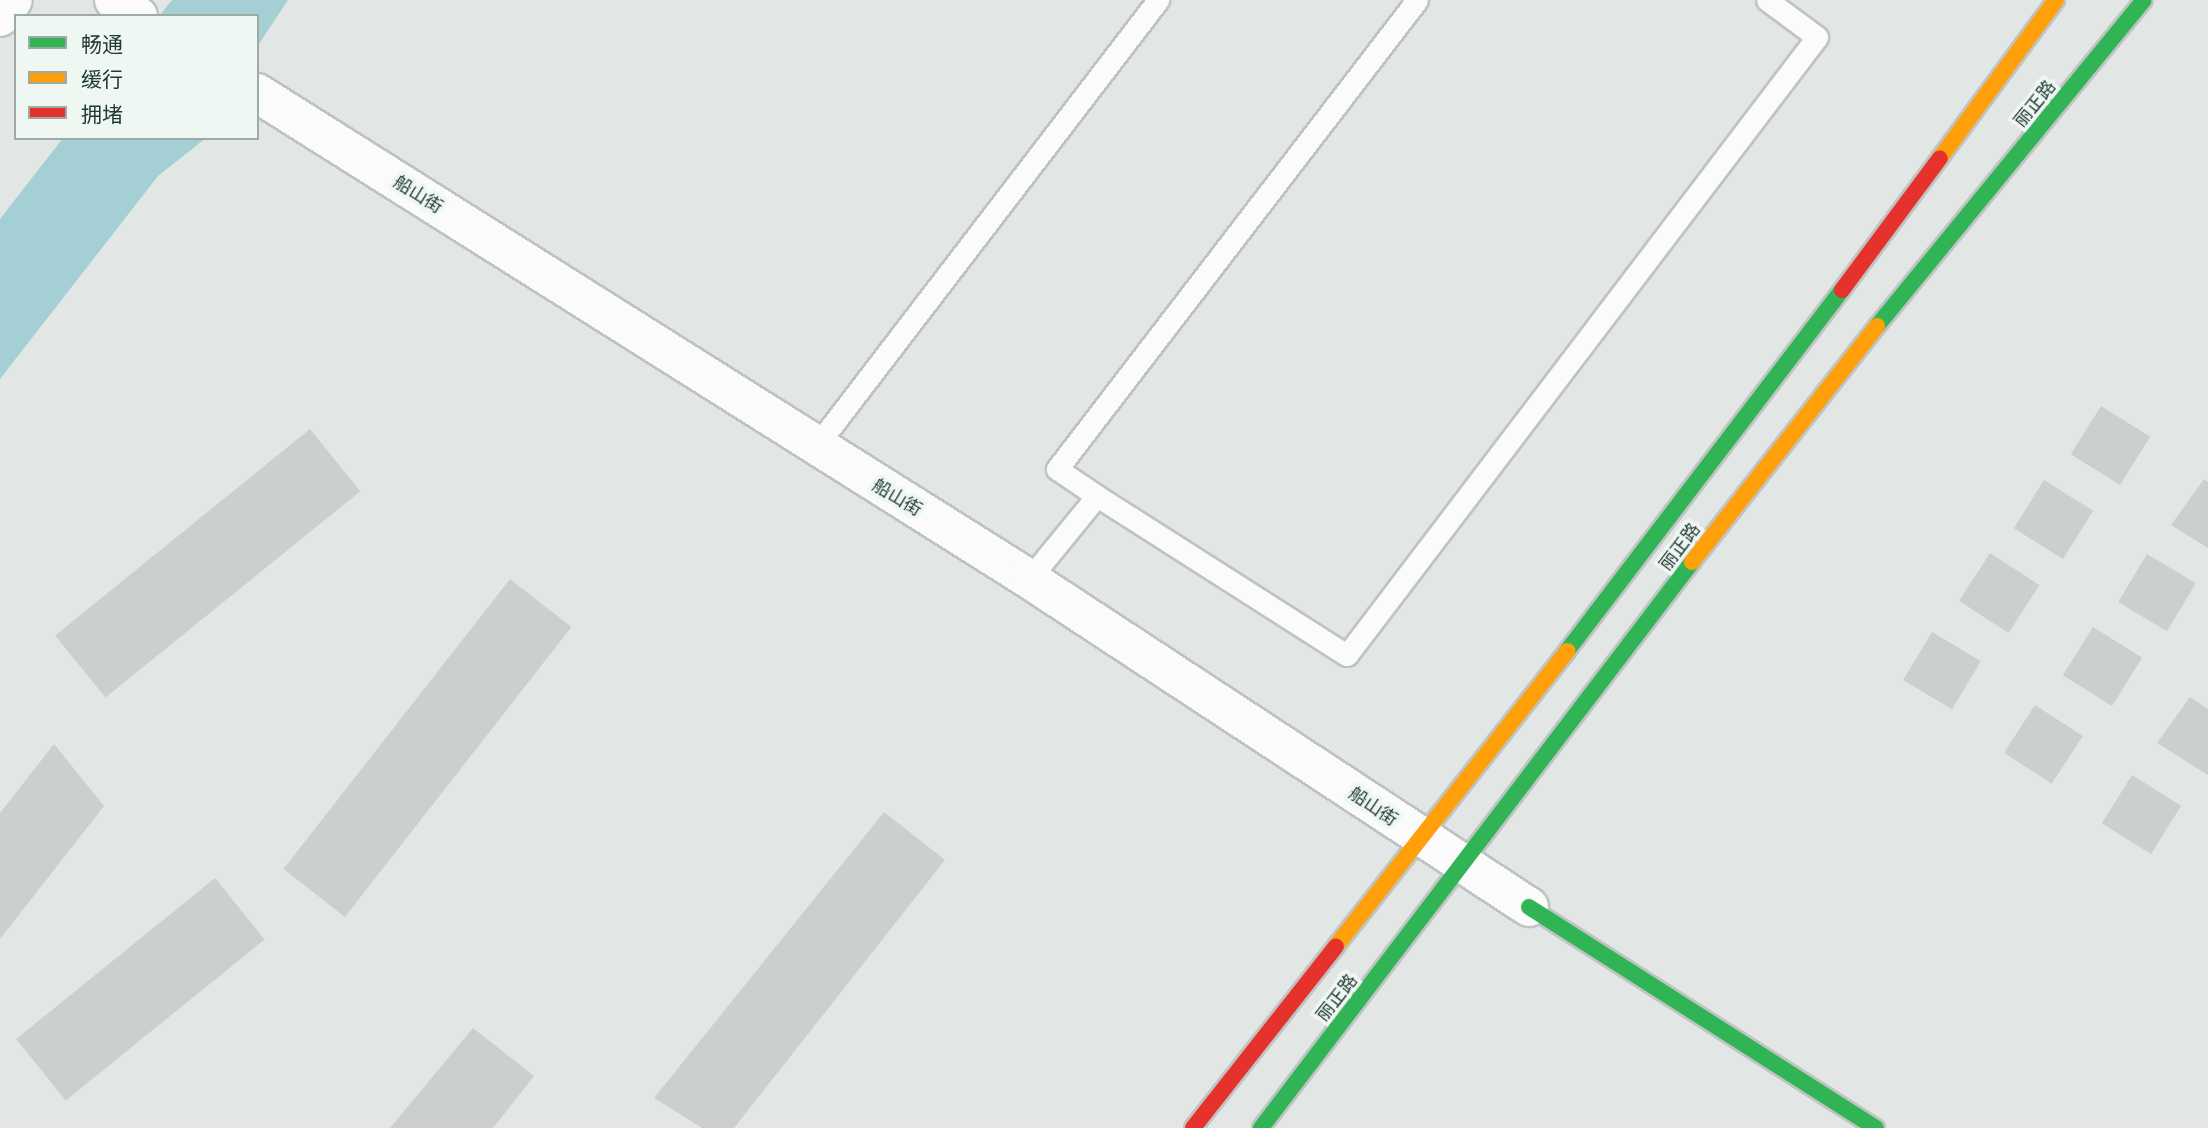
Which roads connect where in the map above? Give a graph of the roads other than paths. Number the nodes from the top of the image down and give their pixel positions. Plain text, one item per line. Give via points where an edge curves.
1 (13, 0) edge
2 (114, 0) edge
3 (1158, 0) edge
4 (1417, 0) edge
5 (1767, 0) edge
6 (2056, 0) edge
7 (2144, 0) edge
8 (135, 14) edge
9 (0, 17) edge
10 (259, 94) edge
11 (814, 449) junction
12 (1097, 496) junction
13 (1029, 579) junction
14 (1419, 837) junction
15 (1460, 864) junction
16 (1529, 907) joint
17 (1193, 1128) edge
18 (1261, 1128) edge
19 (1877, 1128) edge

1 - 9 street
2 - 8 street
3 - 11 lane
4 - 12 lane via 1057,469
5 - 12 lane via 1817,37 1347,655
6 - 14 street via 1716,461
7 - 15 street, 丽正路 via 1808,410
10 - 11 street, 船山街
11 - 13 street, 船山街
12 - 13 lane
13 - 14 street, 船山街
14 - 15 street, 船山街
14 - 17 street
15 - 16 street, 船山街
15 - 18 street, 丽正路
16 - 19 street

